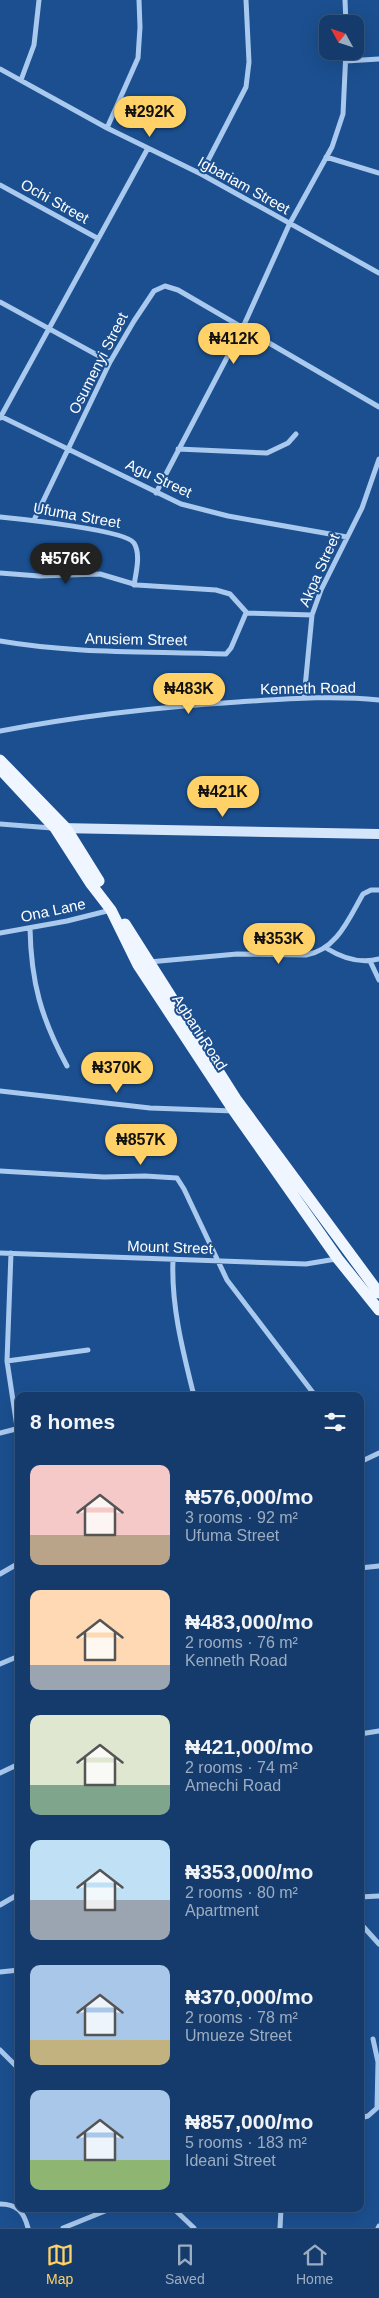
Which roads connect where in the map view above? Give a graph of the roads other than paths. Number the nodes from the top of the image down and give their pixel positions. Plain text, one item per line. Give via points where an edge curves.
1 (39, 0) edge
2 (139, 0) edge
3 (246, 0) edge
4 (345, 0) edge
5 (346, 15) edge
6 (379, 59) edge
7 (346, 61) joint
8 (0, 69) edge
9 (21, 80) junction
10 (107, 128) junction
11 (148, 148) junction
12 (326, 157) junction
13 (379, 173) edge
14 (201, 174) junction
15 (0, 185) edge
16 (290, 225) junction
17 (97, 238) junction
18 (379, 273) edge
19 (0, 302) edge
20 (243, 327) junction
21 (49, 328) junction
22 (110, 362) junction
23 (379, 407) edge
24 (0, 417) edge
25 (296, 434) dead end
26 (68, 449) junction
27 (178, 449) junction
28 (379, 459) edge
29 (156, 493) junction
30 (0, 517) edge
31 (34, 520) junction
32 (347, 537) junction
33 (0, 573) edge
34 (134, 585) junction
35 (246, 612) junction
36 (312, 615) junction
37 (0, 641) edge
38 (304, 698) junction
39 (379, 700) edge
40 (0, 731) edge
41 (0, 760) edge
42 (0, 769) edge
43 (0, 824) edge
44 (60, 828) junction
45 (379, 834) edge
46 (379, 890) edge
47 (111, 910) junction
48 (30, 928) junction
49 (0, 933) edge
50 (326, 948) junction
51 (379, 959) edge
52 (370, 961) junction
53 (143, 964) junction
54 (379, 980) edge
55 (67, 1066) dead end
56 (0, 1091) edge
57 (234, 1111) junction
58 (0, 1170) edge
59 (0, 1253) edge
60 (11, 1253) junction
61 (352, 1258) junction
62 (338, 1259) junction
63 (173, 1260) junction
64 (220, 1262) junction
65 (379, 1293) edge
66 (379, 1310) edge
67 (6, 1347) junction
68 (0, 1348) edge
69 (88, 1350) dead end
70 (7, 1361) junction
71 (193, 1392) edge
72 (312, 1392) edge
73 (15, 1421) edge
74 (15, 1429) edge
75 (0, 1433) edge
76 (379, 1453) edge
77 (364, 1460) edge
78 (15, 1565) edge
79 (379, 1566) edge
80 (364, 1568) edge
81 (0, 1574) edge
82 (15, 1658) edge
83 (0, 1664) edge
84 (379, 1731) edge
85 (364, 1733) edge
86 (15, 1766) edge
87 (0, 1774) edge
88 (15, 1896) edge
89 (379, 1896) edge
90 (364, 1897) edge
91 (0, 1905) edge
92 (364, 1927) edge
93 (379, 1944) edge
94 (15, 1970) edge
95 (0, 1972) edge
96 (373, 2040) dead end
97 (0, 2050) edge
98 (15, 2063) edge
99 (364, 2117) edge
100 (0, 2204) edge
101 (15, 2206) edge
102 (22, 2212) edge
103 (103, 2212) edge
104 (177, 2212) edge
105 (281, 2212) edge
106 (28, 2228) edge
107 (63, 2228) edge
108 (194, 2228) edge
109 (280, 2228) edge

1 - 9 street via 34,45
2 - 10 street via 138,58
3 - 14 street via 249,62 246,87
4 - 5 street
6 - 7 street
7 - 12 street via 343,114
8 - 9 street, Igbariam Street
9 - 10 street, Igbariam Street
10 - 11 street, Igbariam Street
11 - 14 street, Igbariam Street
11 - 17 street
12 - 13 street
12 - 16 street
14 - 16 street, Igbariam Street
15 - 17 street, Ochi Street
16 - 18 street, Igbariam Street
16 - 20 street
17 - 21 street
19 - 21 street
20 - 22 street, Osumenyi Street via 178,290 165,286 148,298
20 - 23 street, Osumenyi Street
20 - 27 street
21 - 22 street
21 - 24 street
22 - 26 street, Osumenyi Street
24 - 26 street, Agu Street
25 - 27 street via 288,443 267,453
26 - 29 street, Agu Street
26 - 31 street, Osumenyi Street
27 - 29 street
28 - 32 street, Akpa Street via 362,508
29 - 32 street, Agu Street via 181,504 228,516
30 - 31 street, Ufuma Street
31 - 34 street, Ufuma Street via 129,538 137,554
32 - 36 street, Akpa Street
33 - 34 street via 39,576 100,574
34 - 35 street via 216,590 230,594
35 - 36 street
35 - 37 street, Anusiem Street via 226,654 76,651
36 - 38 street, Akpa Street
38 - 39 street, Kenneth Road
38 - 40 street, Kenneth Road via 124,712
41 - 44 main road, Agbani Road
42 - 44 main road, Agbani Road
43 - 44 street
44 - 45 main road
44 - 47 main road, Agbani Road via 91,884
44 - 53 main road, Agbani Road
46 - 50 street via 364,894
47 - 48 street, Ona Lane
47 - 53 main road, Agbani Road
48 - 49 street, Ona Lane
48 - 55 street via 35,989 40,1009
50 - 52 street via 342,958
50 - 53 street via 306,956 237,954
51 - 52 street
52 - 54 street
53 - 57 main road, Agbani Road
53 - 61 main road, Agbani Road
56 - 57 street via 150,1108
57 - 62 main road, Agbani Road
58 - 64 street via 177,1178
59 - 60 street, Mount Street
60 - 63 street, Mount Street
60 - 67 street
61 - 62 street, Mount Street
61 - 65 main road, Agbani Road
62 - 64 street, Mount Street via 306,1264
62 - 66 main road, Agbani Road
63 - 64 street, Mount Street
63 - 71 street via 174,1296
64 - 72 street via 227,1280 242,1302
67 - 68 street
67 - 70 street
69 - 70 street
70 - 73 street
74 - 75 street
76 - 77 street
78 - 81 street
79 - 80 street
82 - 83 street
84 - 85 street
86 - 87 street
88 - 91 street
89 - 90 street
92 - 93 street
94 - 95 street
96 - 99 street via 378,2062 377,2108 373,2114
97 - 98 street
100 - 101 street
102 - 106 street
103 - 107 street
104 - 108 street
105 - 109 street

